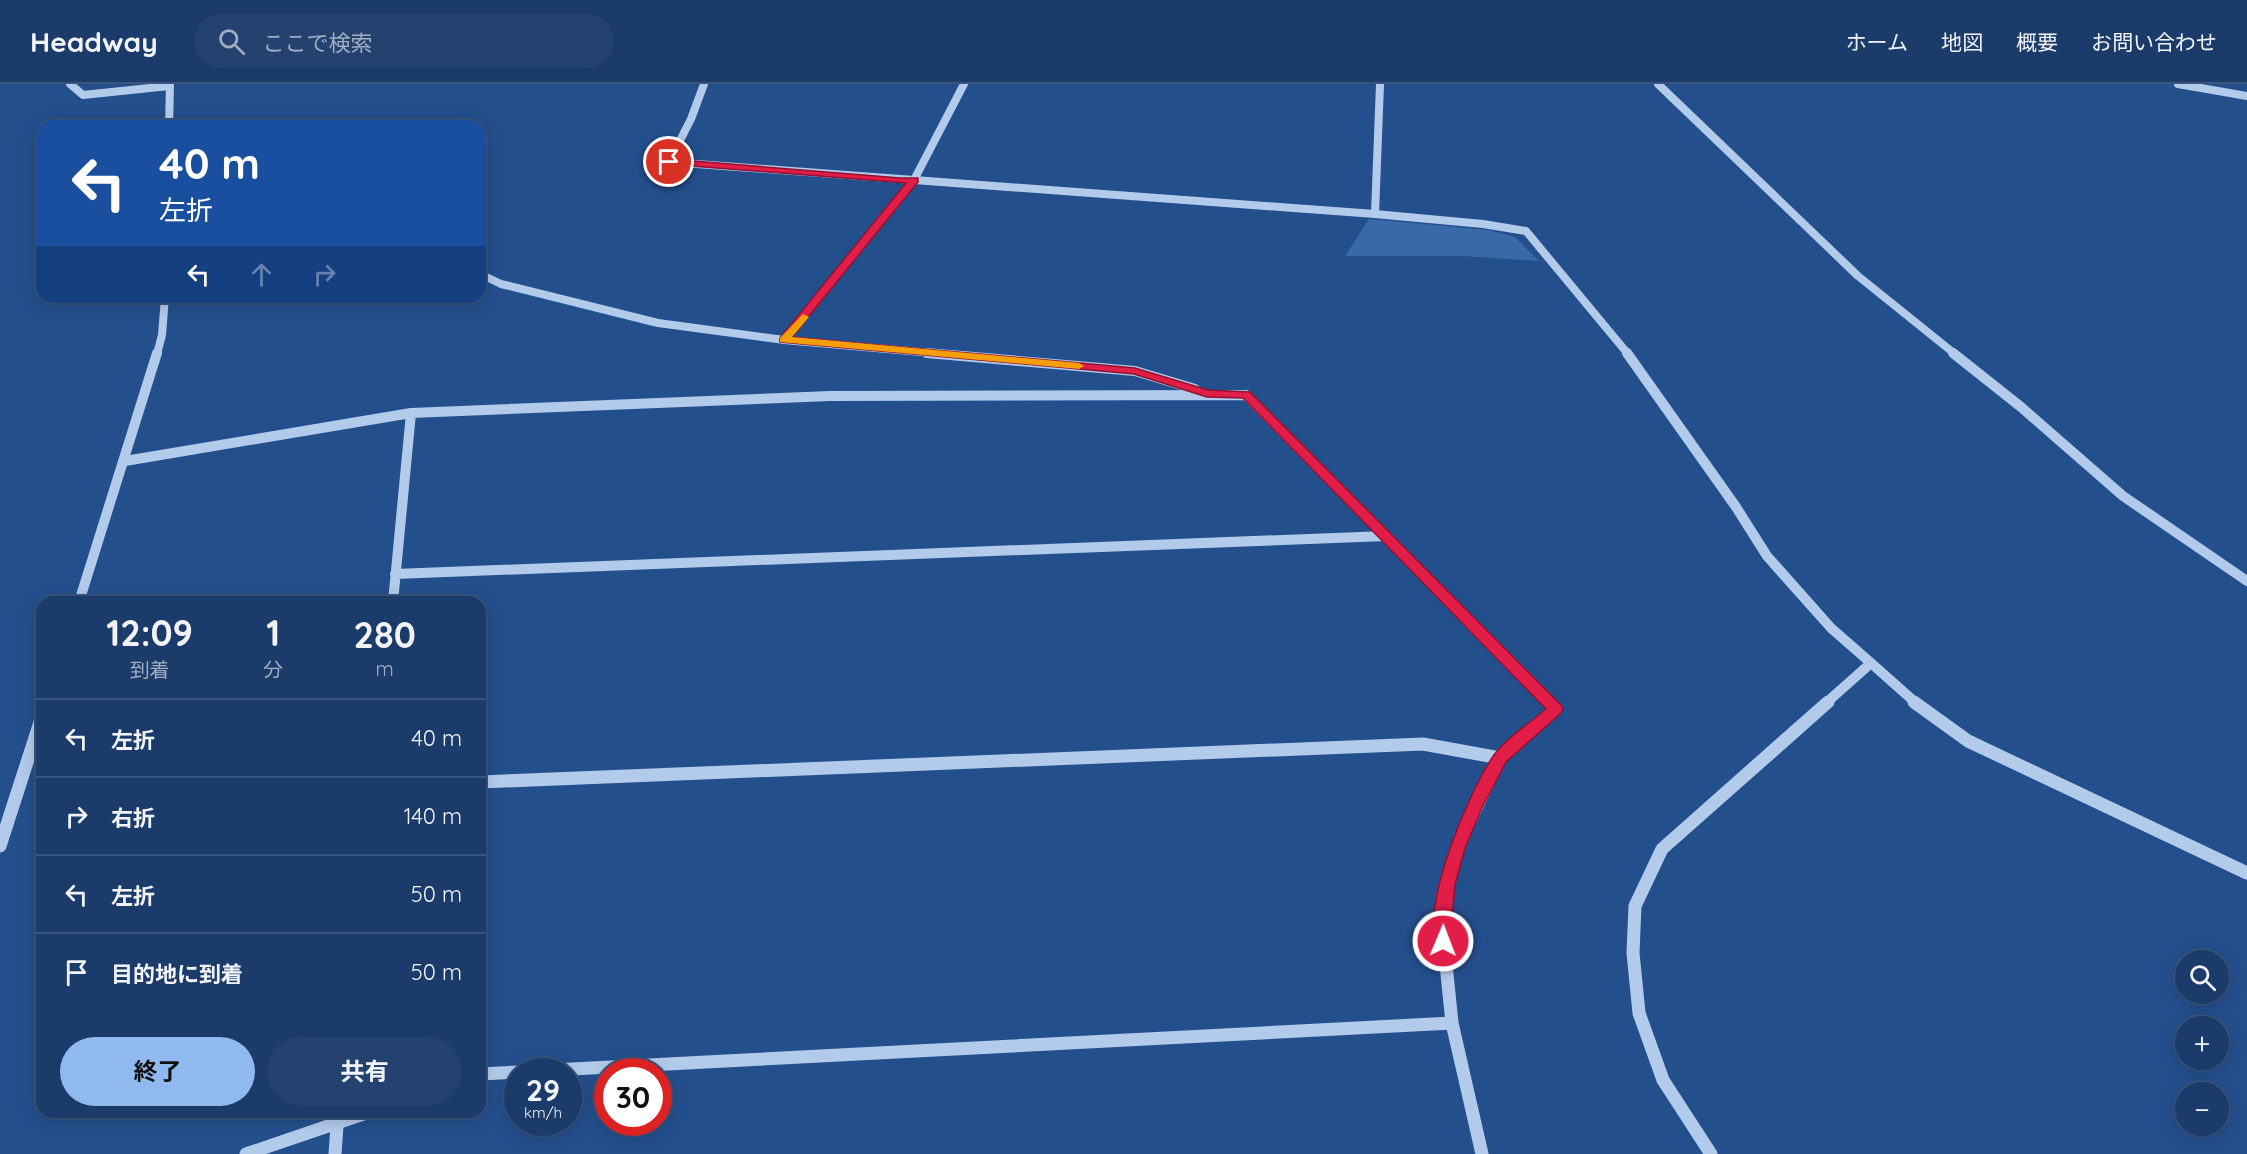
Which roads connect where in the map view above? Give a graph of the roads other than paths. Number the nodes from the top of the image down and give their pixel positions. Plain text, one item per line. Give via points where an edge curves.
1 (70, 84) edge
2 (704, 84) edge
3 (964, 84) edge
4 (1380, 84) edge
5 (1659, 84) edge
6 (2178, 84) edge
7 (170, 85) edge
8 (2247, 96) edge
9 (169, 120) edge
10 (914, 180) junction
11 (1375, 214) junction
12 (486, 277) edge
13 (165, 303) edge
14 (784, 340) junction
15 (1207, 393) junction
16 (411, 413) junction
17 (125, 461) junction
18 (1386, 536) junction
19 (395, 574) junction
20 (2247, 581) edge
21 (81, 596) edge
22 (393, 596) edge
23 (1871, 663) junction
24 (36, 735) edge
25 (1500, 758) junction
26 (486, 782) edge
27 (0, 846) edge
28 (2247, 873) edge
29 (1452, 1023) junction
30 (582, 1068) edge
31 (504, 1073) edge
32 (486, 1074) edge
33 (335, 1118) edge
34 (337, 1118) edge
35 (246, 1154) edge
36 (335, 1154) edge
37 (1482, 1154) edge
38 (1711, 1154) edge

1 - 7 street via 83,96
2 - 10 street via 669,162
3 - 10 street
4 - 11 street
5 - 20 street via 1858,276 2021,407 2123,496
6 - 8 street
7 - 9 street
10 - 11 street
10 - 14 street
11 - 23 street via 1526,231 1640,368 1767,556 1831,628
12 - 14 street via 501,284 658,323
13 - 17 street via 162,335
14 - 15 street via 1135,371
15 - 16 street via 830,396
15 - 18 street via 1246,394
16 - 17 street
16 - 19 street
17 - 21 street
18 - 19 street
18 - 25 street via 1556,709
19 - 22 street
23 - 28 street via 1917,704 1968,741
23 - 38 street via 1662,849 1635,906 1633,952 1639,1013 1663,1080
24 - 27 street
25 - 26 street via 1423,744
25 - 29 street via 1458,848 1447,885 1442,925
29 - 30 street
29 - 37 street
31 - 32 street
33 - 35 street
34 - 36 street

